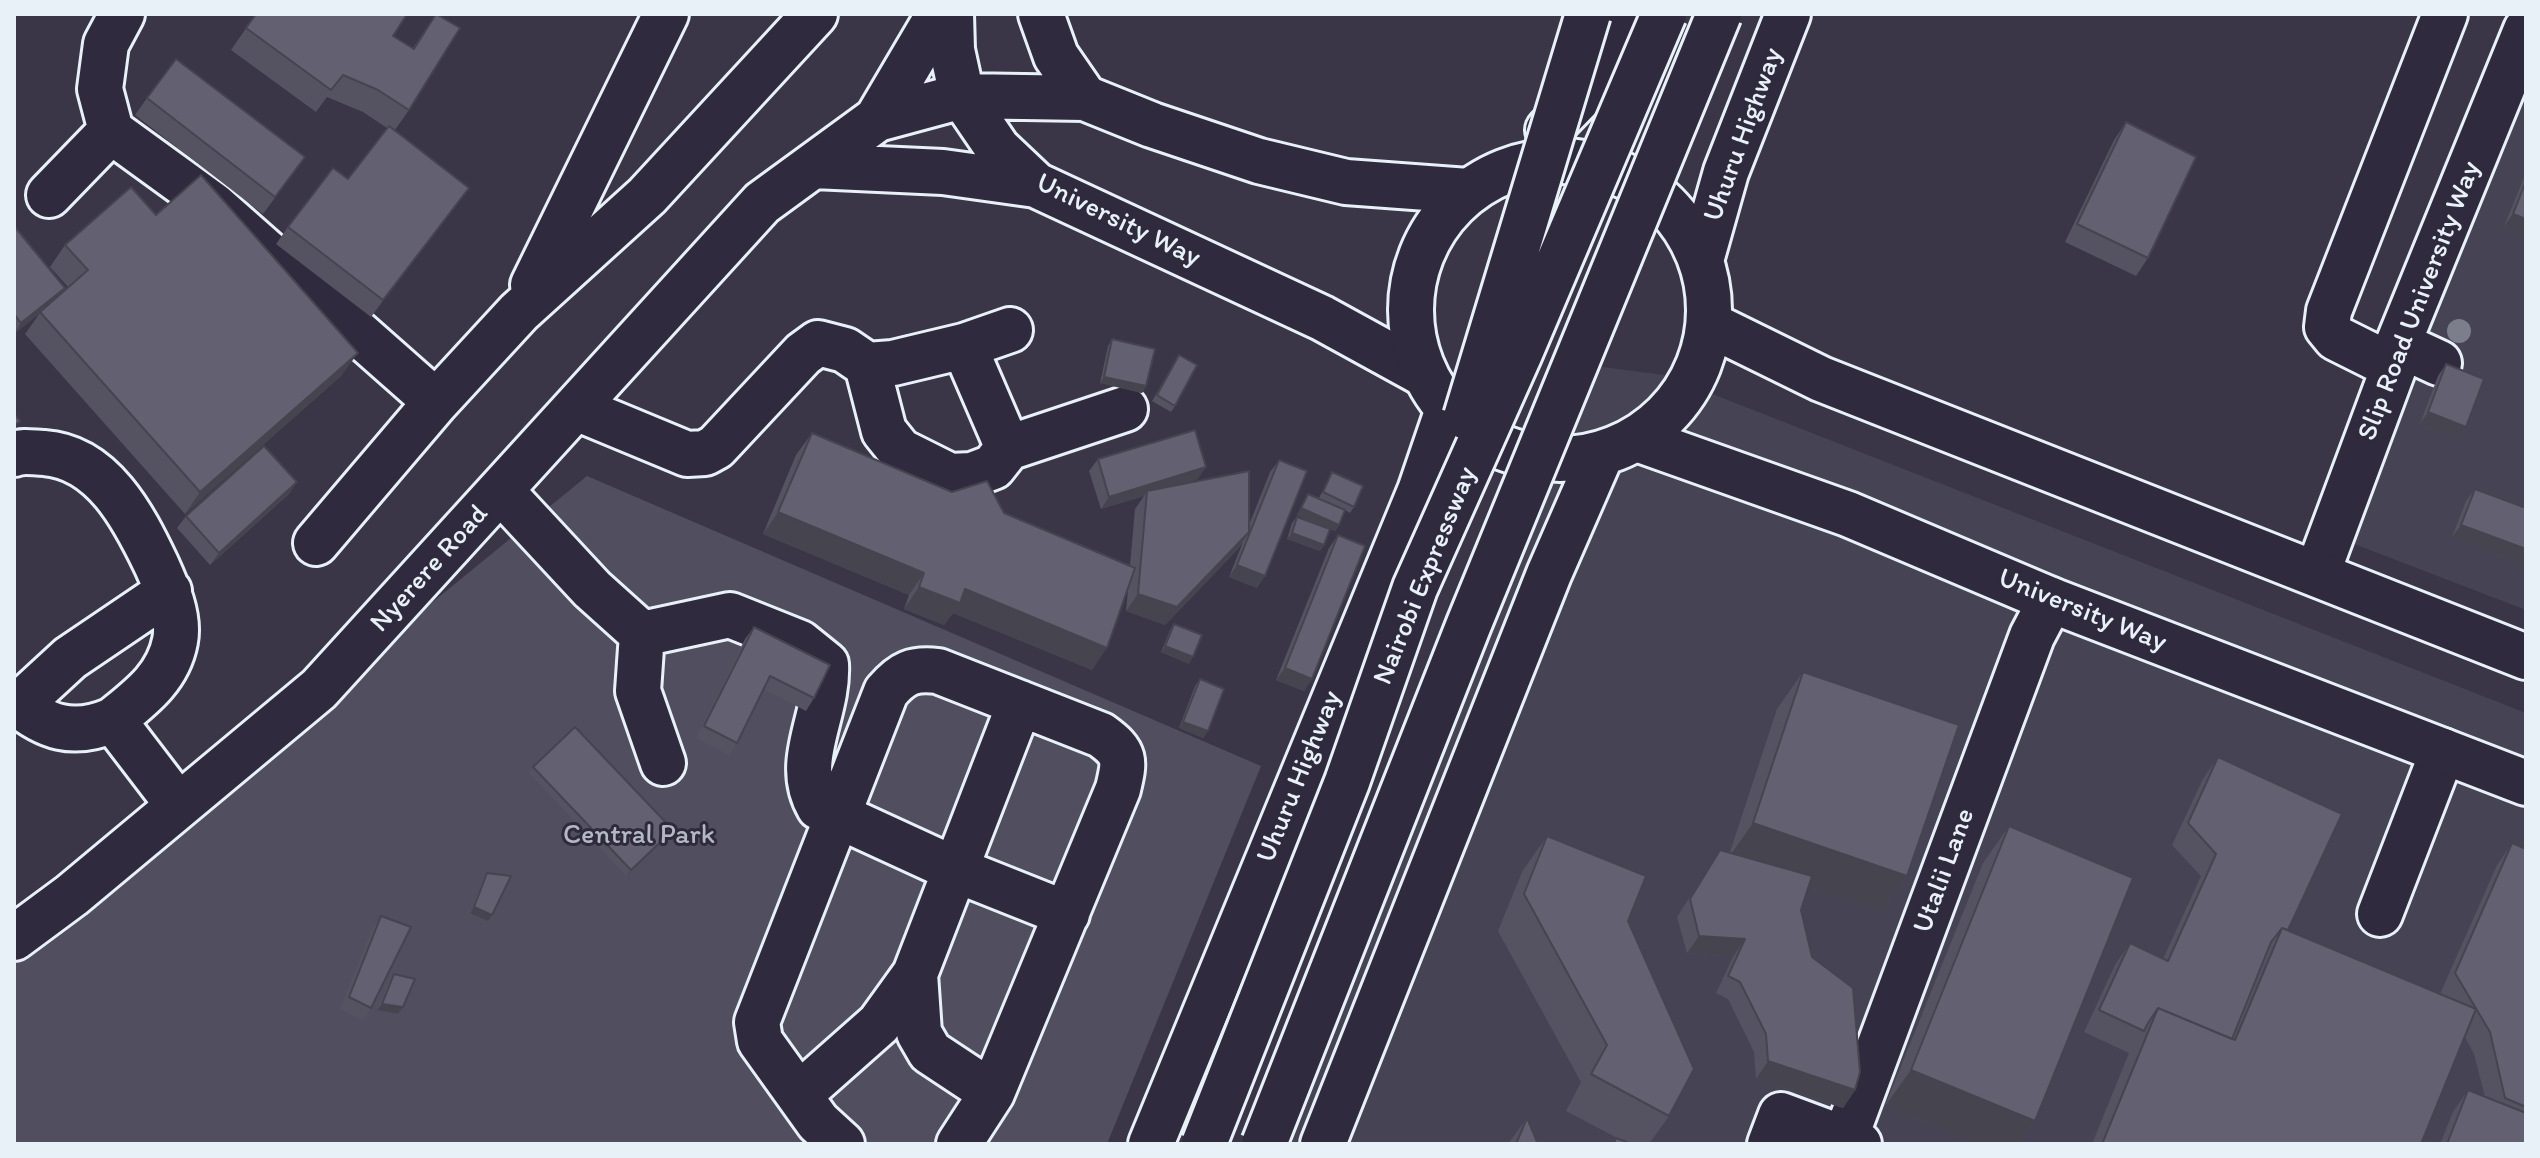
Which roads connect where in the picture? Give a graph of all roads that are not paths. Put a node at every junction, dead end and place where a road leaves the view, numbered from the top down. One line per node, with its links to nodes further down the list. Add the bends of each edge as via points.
1 (122, 14): 17 (main road, via 106,44 100,89)
2 (666, 14): 24 (main road)
3 (815, 14): 24 (main road, via 647,196)
4 (939, 14): 16 (main road)
5 (951, 14): 14 (main road)
6 (1041, 14): 15 (main road, via 1056,56)
7 (1588, 14): 42 (main road, bridge)
8 (1628, 14): 19 (main road, via 1588,89)
9 (1664, 14): 42 (main road, Nairobi Expressway, bridge)
10 (1719, 14): 67 (main road, Nairobi Expressway, bridge, via 1469,624)
11 (1788, 14): 23 (main road, Uhuru Highway, via 1726,172)
12 (2445, 14): 28 (main road, via 2329,311 2327,327 2336,338)
13 (2526, 30): 28 (main road, Slip Road University Way)
14 (962, 96): 15 (main road); 16 (main road, Nyerere Road); 20 (main road, University Way, via 998,149)
15 (1085, 98): 21 (main road, via 1259,161 1346,182)
16 (877, 119): 18 (main road, Nyerere Road)
17 (111, 131): 22 (main road); 32 (main road, via 213,205)
18 (814, 166): 20 (main road, via 943,172); 33 (main road, Nyerere Road, via 762,203)
19 (1510, 168): 21 (main road); 23 (main road, via 1559,160 1609,169 1653,193)
20 (1036, 185): 31 (main road, University Way, via 1322,318)
21 (1468, 191): 31 (main road, via 1439,220 1417,268 1411,294 1412,335)
22 (49, 195)
23 (1702, 257): 25 (main road)
24 (519, 312): 32 (main road)
25 (1709, 324): 36 (main road, via 1700,365 1675,408); 41 (main road, via 1835,384)
26 (1010, 330): 27 (main road)
27 (964, 346): 30 (main road); 37 (main road)
28 (2396, 355): 29 (main road); 41 (main road, Slip Road University Way)
29 (2439, 363)
30 (867, 365): 33 (main road, via 845,350 818,343 705,453 687,454); 37 (main road, via 884,431 900,451 950,476 993,467)
31 (1424, 374): 35 (main road, University Way)
32 (436, 402): 40 (main road)
33 (576, 408): 39 (main road, Nyerere Road)
34 (1125, 409): 37 (main road)
35 (1448, 409): 36 (main road, University Way, via 1480,437 1519,454); 65 (main road, Uhuru Highway, via 1420,491)
36 (1619, 447): 44 (main road, University Way, via 1848,514); 68 (main road, via 1532,618)
37 (1008, 448)
38 (14, 454): 43 (main road, via 54,454 98,478 133,518)
39 (501, 491): 45 (main road, via 592,589); 53 (main road, Nyerere Road, via 319,689)
40 (316, 543)
41 (2317, 574): 46 (main road)
42 (1415, 588): 66 (main road, Nairobi Expressway, bridge, via 1347,782)
43 (169, 591): 47 (main road, via 70,658); 49 (main road, via 176,638 167,665 146,693)
44 (2051, 600): 50 (main road, University Way); 62 (main road, Utalii Lane, via 2032,636)
45 (642, 634): 51 (main road, via 638,691); 54 (main road, via 730,615 800,643 826,664 824,699 806,767 813,798)
46 (2526, 657)
47 (16, 703): 49 (main road, via 59,730 87,729)
48 (1020, 703): 54 (main road, via 938,671 900,675 886,692); 55 (main road); 56 (main road, via 1101,735 1119,748 1124,766)
49 (113, 720): 53 (main road)
50 (2443, 751): 52 (main road, University Way); 57 (main road)
51 (663, 763)
52 (2526, 783)
53 (178, 805): 58 (main road, Nyerere Road)
54 (835, 815): 55 (main road); 61 (main road, via 757,1022 760,1041)
55 (954, 869): 56 (main road); 59 (main road)
56 (1067, 914): 60 (main road)
57 (2380, 914)
58 (14, 938)
59 (915, 974): 60 (main road, via 919,1033 930,1052); 61 (main road, via 879,1024)
60 (992, 1093): 64 (main road)
61 (800, 1094): 63 (main road, via 818,1122)
62 (1849, 1142): 69 (main road, via 1781,1115)
63 (842, 1144)
64 (959, 1144)
65 (1151, 1144)
66 (1204, 1144)
67 (1264, 1144)
68 (1323, 1144)
69 (1770, 1144)

